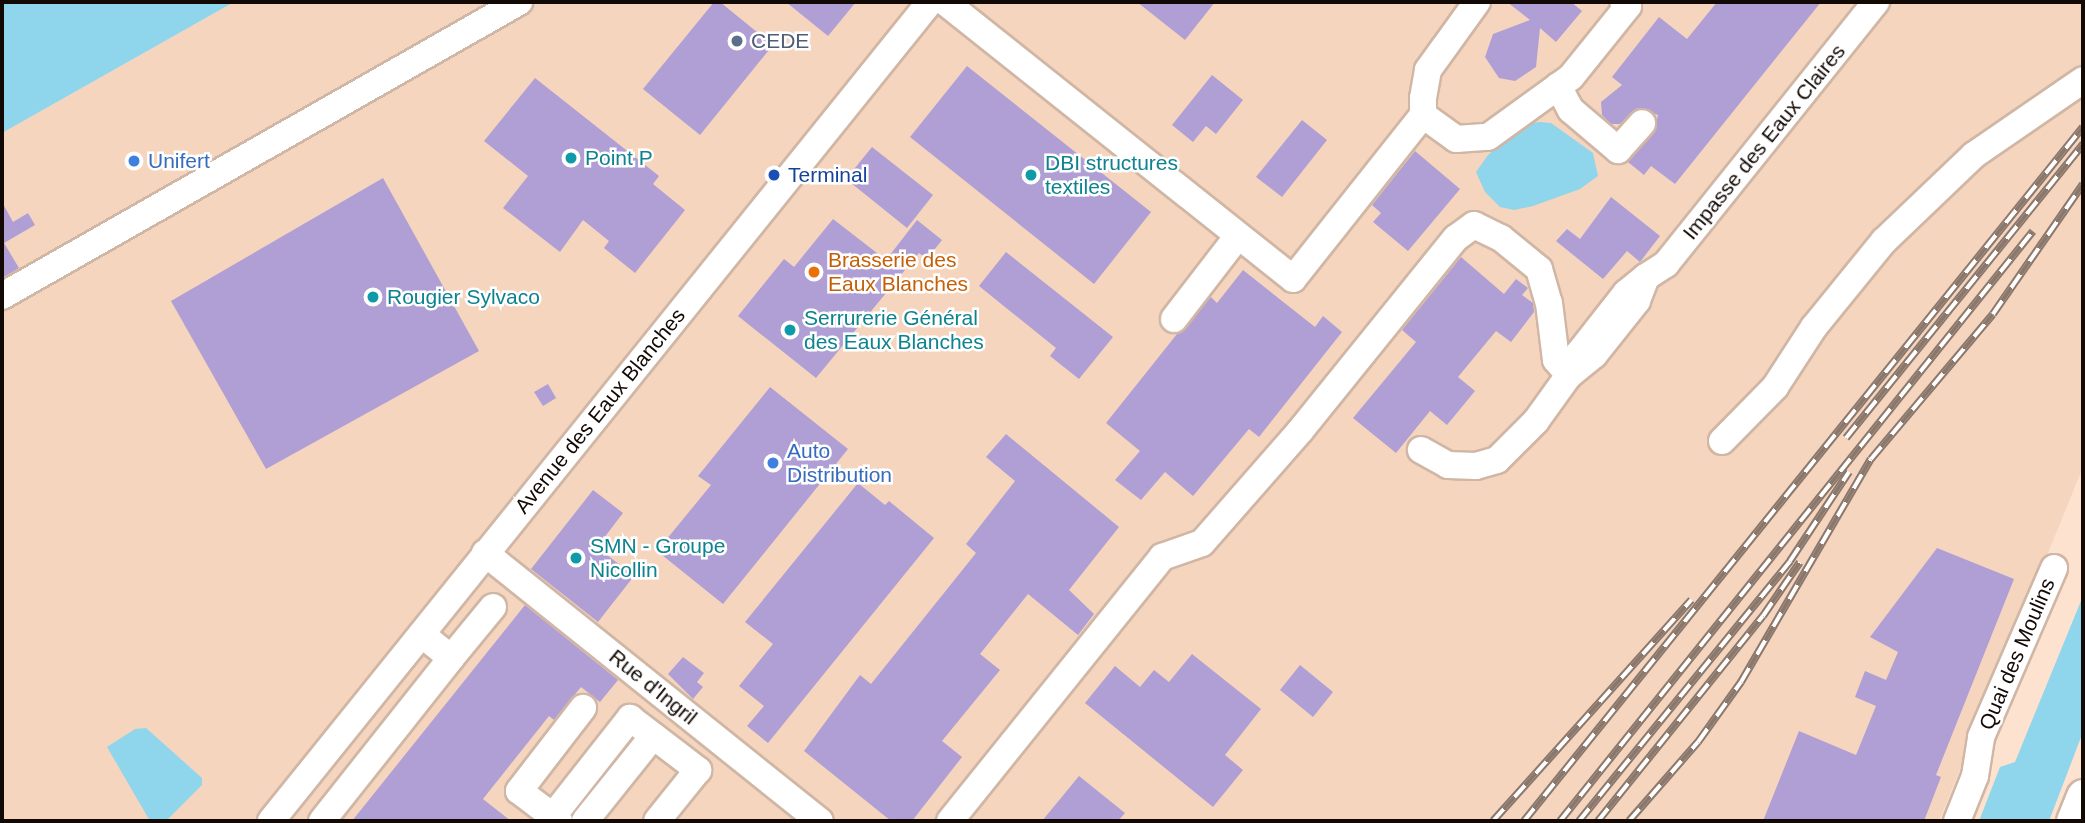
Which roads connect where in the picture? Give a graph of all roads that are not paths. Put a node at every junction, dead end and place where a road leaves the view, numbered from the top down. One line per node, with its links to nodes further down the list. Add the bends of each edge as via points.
1 (930, 2): 17 (street, Avenue des Eaux Blanches)
2 (945, 2): 11 (street)
3 (1477, 2): 9 (street, via 1428,70)
4 (1623, 2): 8 (street, via 1628,6)
5 (1876, 2): 14 (street, Impasse des Eaux Claires, via 1666,264 1626,293 1580,353)
6 (512, 6): 12 (street)
7 (2083, 80): 15 (street, via 1973,155 1884,241 1814,327 1775,387)
8 (1559, 86): 9 (street, via 1488,137 1456,139); 10 (street, via 1571,110 1618,150)
9 (1423, 115): 11 (street, via 1293,279)
10 (1642, 123)
11 (1238, 236): 13 (street)
12 (2, 296)
13 (1174, 319)
14 (1569, 375): 16 (street, Impasse des Eaux Claires, via 1536,421 1497,460 1476,466 1448,465); 31 (street, via 1556,360 1549,303 1539,269 1501,238 1474,225 1456,238 1202,543 1162,557)
15 (1722, 442)
16 (1421, 450)
17 (485, 553): 20 (street, Avenue des Eaux Blanches); 30 (street, Rue d'Ingril)
18 (2054, 568): 32 (street, Quai des Moulins, via 1985,727 1975,776)
19 (493, 607): 21 (street)
20 (421, 634): 21 (street); 25 (street, Avenue des Eaux Blanches)
21 (451, 658): 27 (street)
22 (583, 708): 26 (street, via 519,791)
23 (653, 736): 26 (street, via 630,719); 28 (street); 29 (street, via 698,770)
24 (2083, 796): 33 (main road)
25 (281, 818)
26 (556, 819)
27 (323, 821)
28 (585, 821)
29 (657, 821)
30 (820, 821)
31 (950, 821)
32 (1957, 821)
33 (2073, 821)

